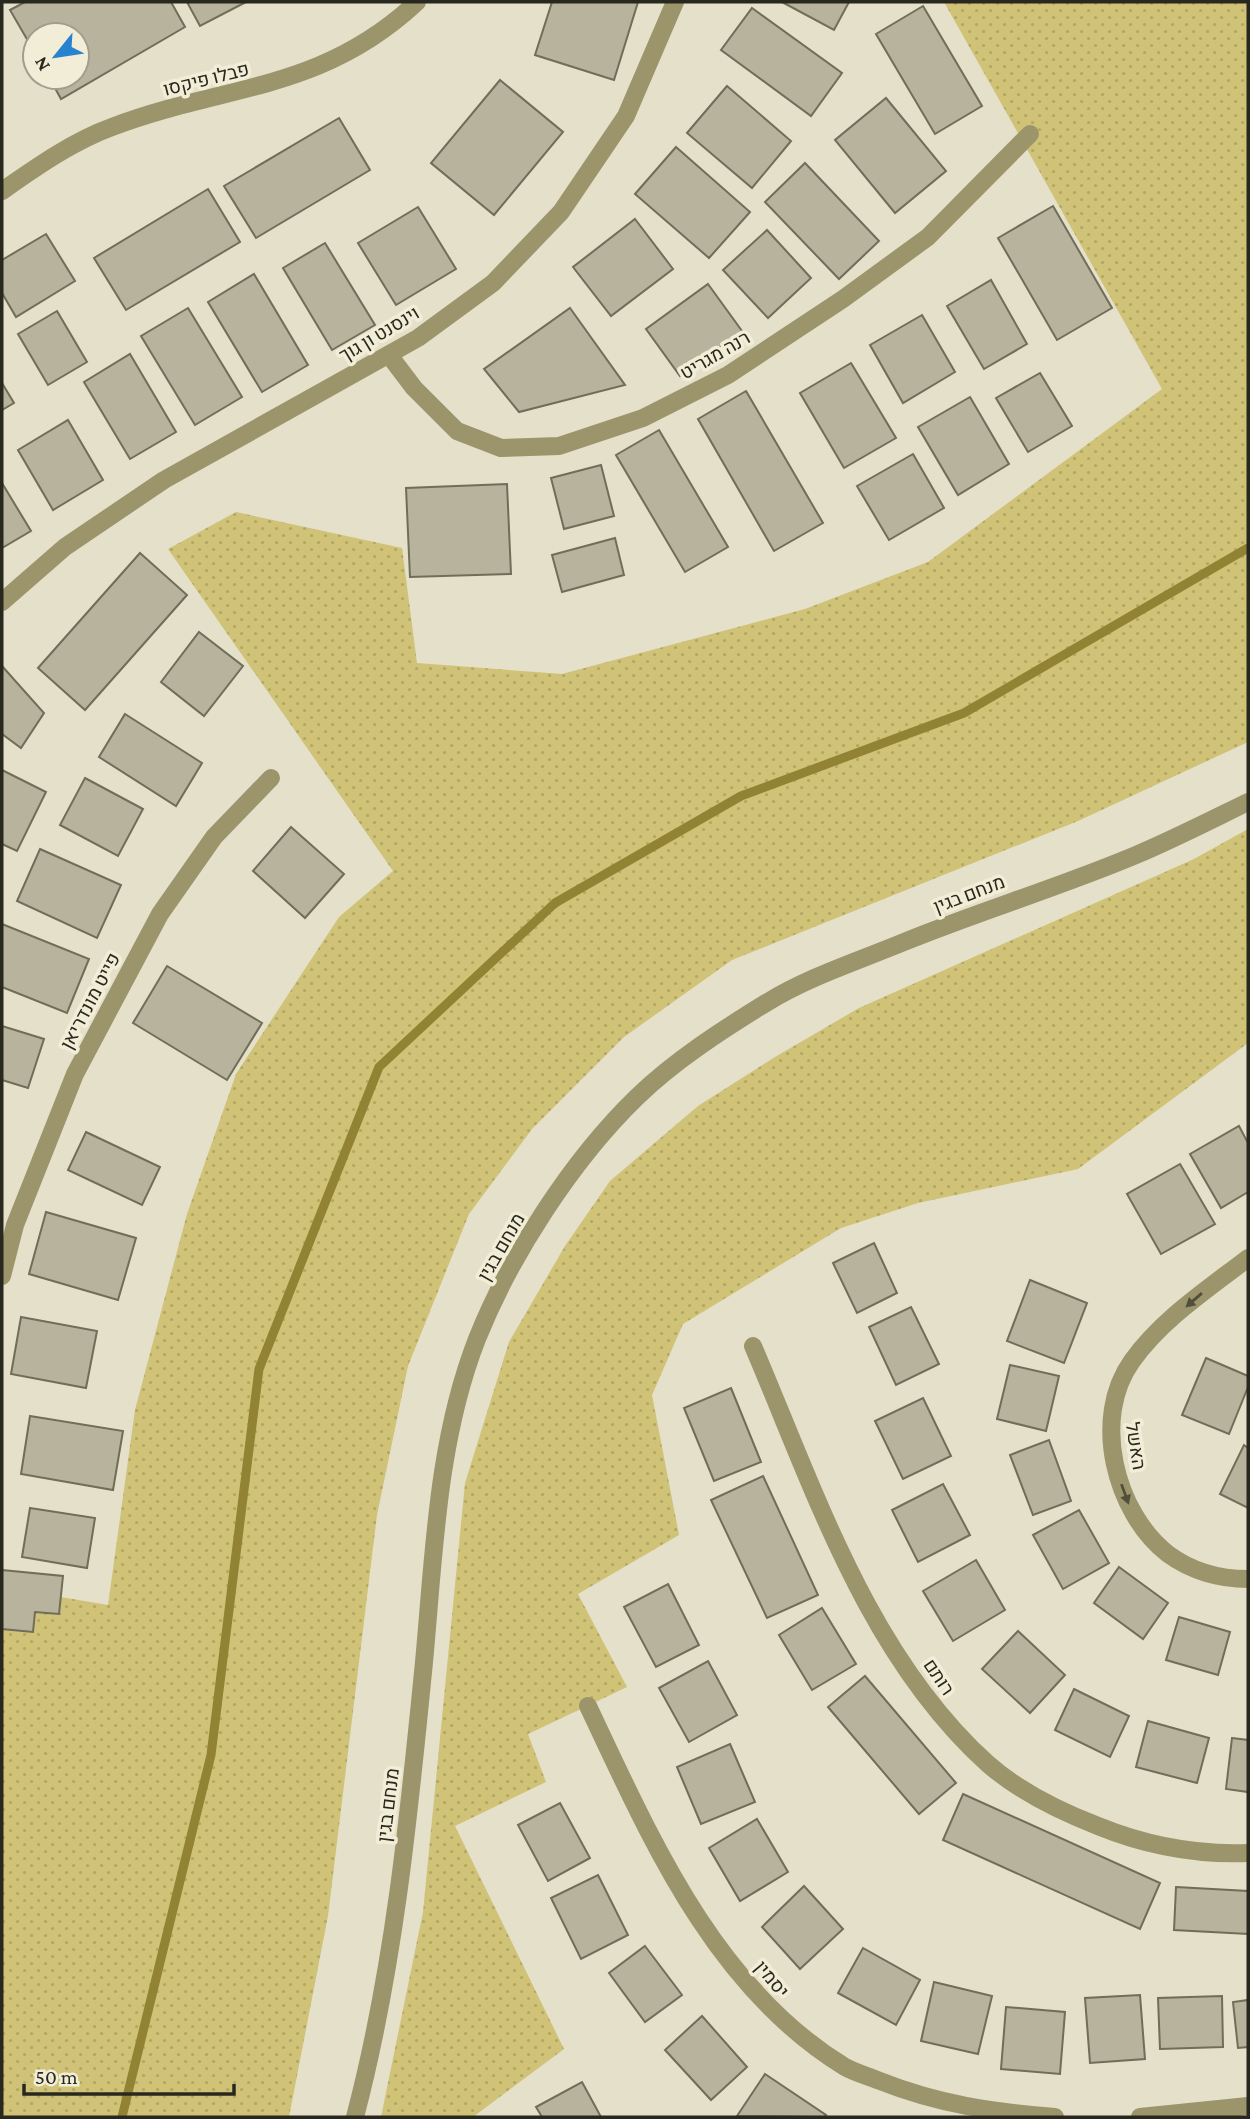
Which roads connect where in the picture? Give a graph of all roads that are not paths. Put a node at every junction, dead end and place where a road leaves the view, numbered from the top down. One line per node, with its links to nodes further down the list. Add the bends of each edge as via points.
1 (417, 2): 4 (street, פבלו פיקסו, via 374,37 298,76 109,128)
2 (675, 2): 5 (street, וינסנט ון גוך, via 626,116 561,212 493,283)
3 (1030, 134): 5 (street, רנה מגריט, via 928,237 886,268 727,375 643,418 559,446 500,448 457,431)
4 (2, 191)
5 (389, 355): 6 (street, וינסנט ון גוך, via 164,480 65,547)
6 (2, 602)
7 (271, 778): 10 (street, פייט מונדריאן, via 214,837 153,927 75,1074 15,1225)
8 (1248, 802): 16 (street, מנחם בגין, via 1135,855 963,918 769,1001 692,1052 638,1096 589,1151 519,1250 476,1340 451,1423 407,1827 388,1955)
9 (1248, 1258): 12 (street, האשל, one-way to 12, via 1171,1320 1130,1363 1110,1415 1114,1465 1132,1515 1168,1554 1219,1578)
10 (2, 1276)
11 (753, 1346): 14 (street, רותם, via 843,1555 888,1639 934,1709 990,1765 1055,1809 1137,1842 1210,1854)
12 (1248, 1579)
13 (588, 1706): 17 (street, יסמין, via 648,1833 713,1942 777,2017 847,2068 925,2099)
14 (1248, 1853)
15 (1248, 2106): 18 (street)
16 (355, 2117)
17 (1055, 2117)
18 (1140, 2117)

